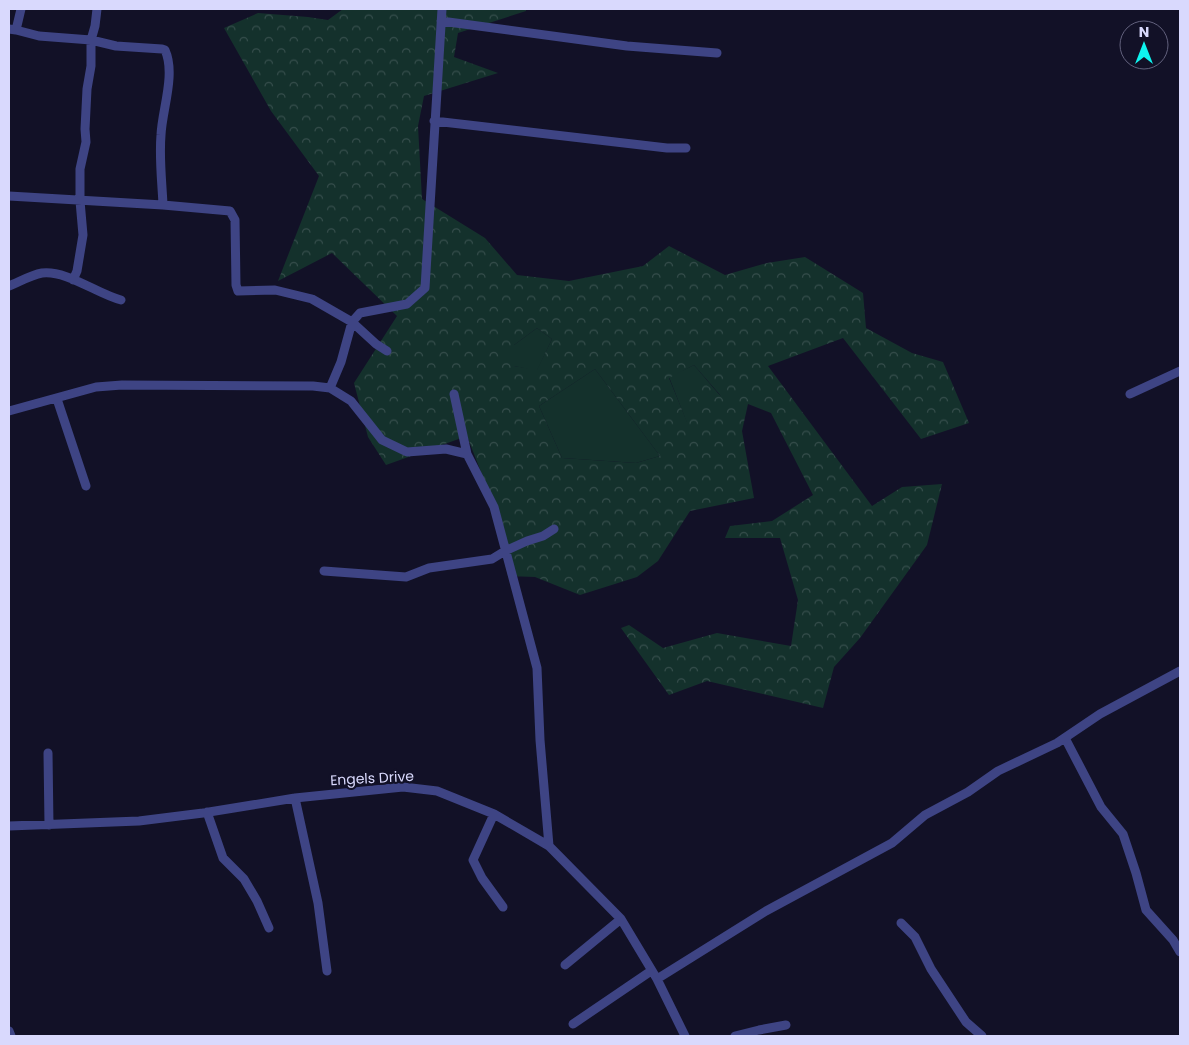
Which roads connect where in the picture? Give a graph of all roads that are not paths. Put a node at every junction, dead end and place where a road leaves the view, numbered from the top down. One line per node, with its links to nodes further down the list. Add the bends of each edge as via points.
1 (21, 9): 5 (street)
2 (97, 9): 6 (street)
3 (442, 9): 4 (street)
4 (441, 21): 7 (street, via 626,46); 8 (street)
5 (12, 29): 6 (street, via 39,36)
6 (91, 40): 11 (street); 12 (street, via 166,52 168,86 161,135)
7 (717, 53)
8 (434, 121): 9 (street); 16 (street, via 424,288 407,304 360,312)
9 (686, 148)
10 (9, 196): 11 (street)
11 (80, 201): 12 (street); 13 (street, via 83,235)
12 (163, 205): 16 (street, via 230,211 235,220 238,291 275,290 312,299)
13 (73, 280): 14 (street, via 42,273); 15 (street)
14 (9, 286)
15 (121, 300)
16 (352, 322): 17 (street); 19 (street)
17 (386, 351)
18 (1180, 371): 21 (street)
19 (330, 388): 22 (street, via 122,385 96,387); 24 (street, via 351,401 382,440 407,452 446,450)
20 (454, 394): 24 (street)
21 (1130, 394)
22 (57, 399): 23 (street); 25 (street)
23 (9, 411)
24 (467, 454): 27 (street, via 494,506)
25 (86, 486)
26 (554, 530): 27 (street)
27 (505, 550): 28 (street, via 492,559 429,568 406,577); 37 (street, via 536,668)
28 (324, 571)
29 (1180, 671): 30 (street, via 1100,714)
30 (1065, 738): 42 (street, via 1101,807 1123,834 1146,910); 46 (street, via 998,771 925,815 892,843 766,911)
31 (48, 753): 35 (street)
32 (295, 798): 33 (street, Engels Drive); 34 (street, Engels Drive, via 403,787 437,790); 44 (street, via 318,903)
33 (207, 812): 35 (street, Engels Drive, via 139,821); 41 (street, via 223,858 244,879)
34 (494, 814): 37 (street, Engels Drive); 38 (street, via 473,860)
35 (49, 825): 36 (street, Engels Drive)
36 (9, 826)
37 (550, 846): 39 (street, Engels Drive)
38 (503, 906)
39 (621, 919): 43 (street); 45 (street, Engels Drive)
40 (901, 922): 53 (street, via 915,937 931,969 966,1022)
41 (269, 928)
42 (1180, 952)
43 (565, 965)
44 (327, 971)
45 (651, 971): 46 (street, Engels Drive); 47 (street)
46 (657, 979): 51 (street, Engels Drive)
47 (573, 1024)
48 (786, 1025): 52 (street)
49 (9, 1031): 50 (street)
50 (11, 1036)
51 (685, 1036)
52 (735, 1036)
53 (982, 1036)

